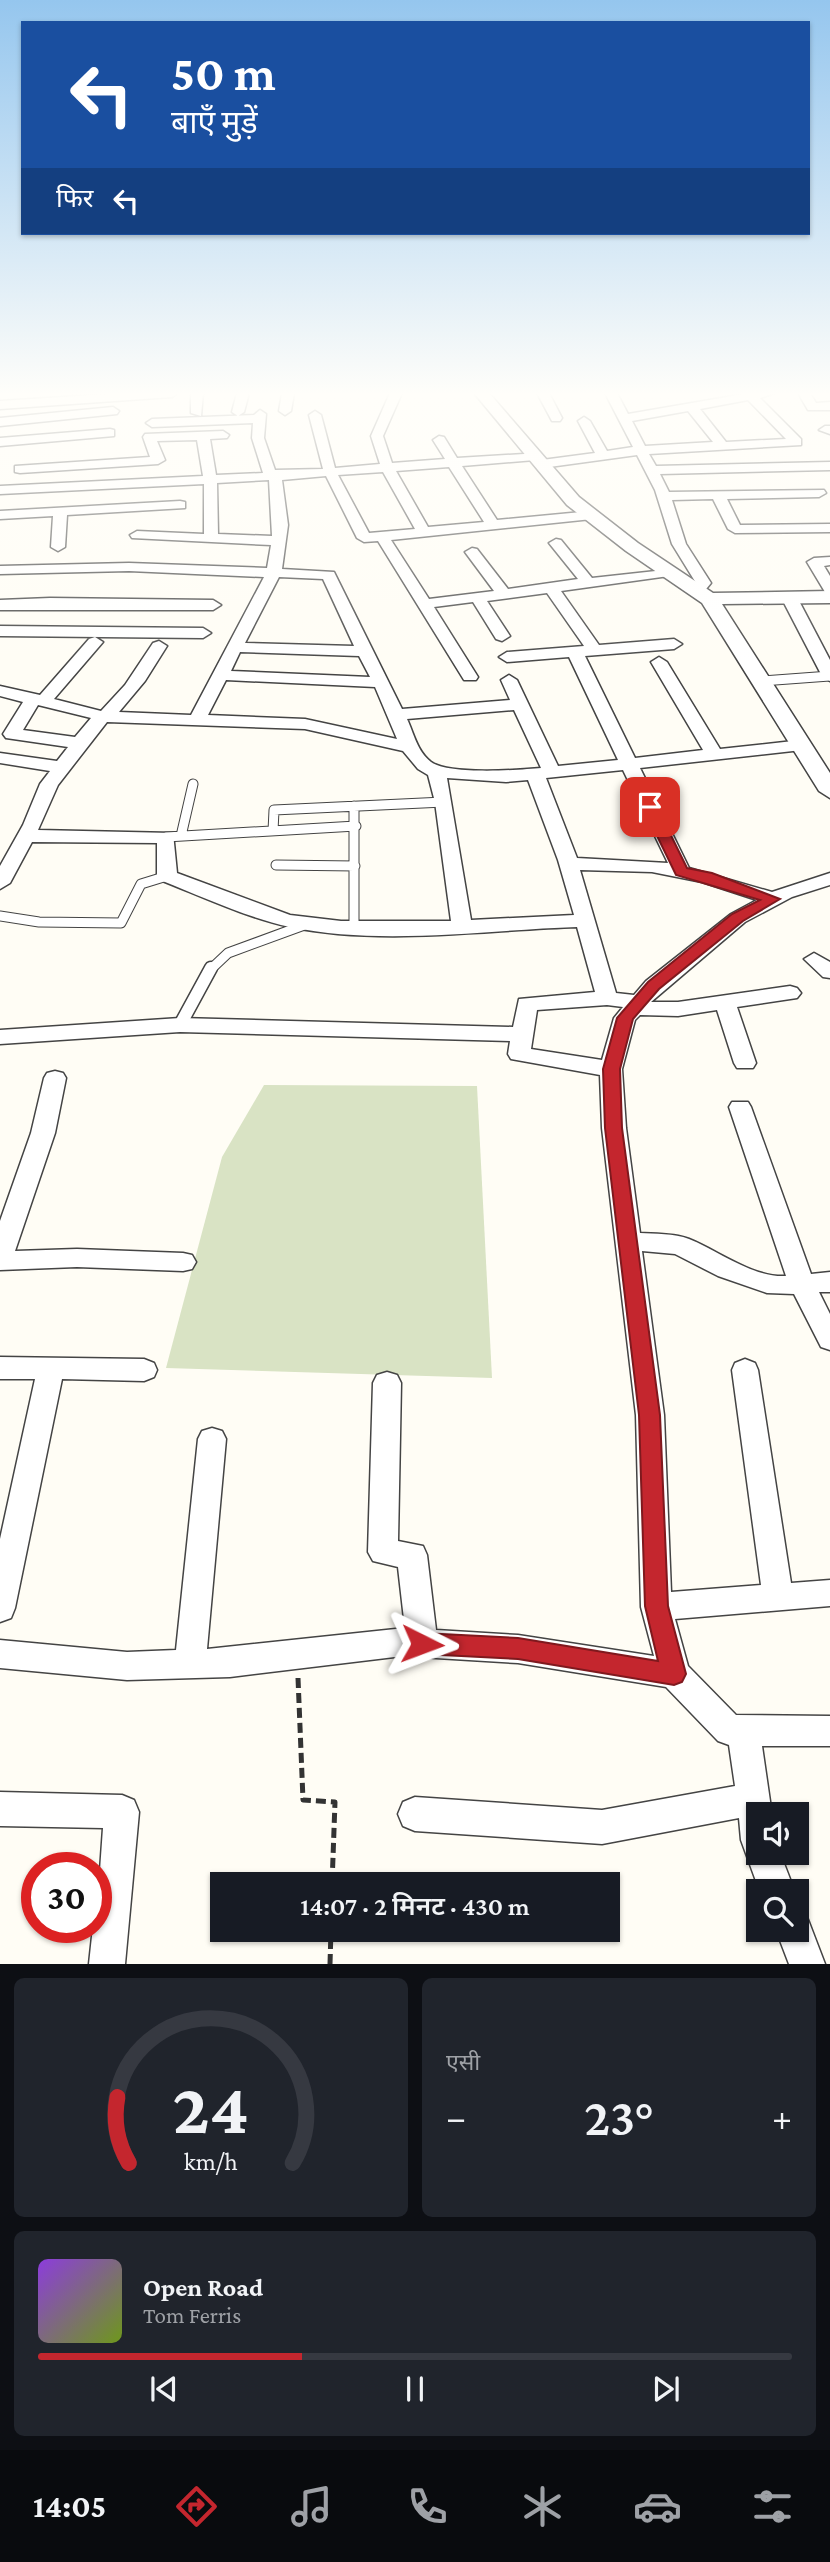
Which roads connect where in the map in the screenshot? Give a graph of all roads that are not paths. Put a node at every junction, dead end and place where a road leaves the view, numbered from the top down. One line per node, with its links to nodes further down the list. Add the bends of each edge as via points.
1 (21, 485): 10 (street)
2 (89, 485): 10 (street)
3 (209, 485): 24 (street, via 214,508)
4 (274, 485): 25 (street, via 281,525)
5 (337, 485): 23 (street, via 364,538)
6 (397, 485): 22 (street)
7 (465, 485): 20 (street)
8 (559, 485): 19 (street)
9 (659, 485): 13 (street)
10 (21, 489): 11 (street)
11 (0, 490)
12 (819, 493): 14 (street)
13 (664, 495): 14 (street); 38 (street, via 678,544 704,583)
14 (718, 495): 21 (street, via 735,529)
15 (180, 505): 16 (street)
16 (143, 507): 17 (street); 30 (street)
17 (60, 512): 18 (street); 27 (street)
18 (0, 515)
19 (592, 515): 20 (street); 33 (street)
20 (493, 525): 22 (street)
21 (830, 527)
22 (424, 532): 23 (street)
23 (382, 536): 42 (street)
24 (211, 538): 25 (street); 30 (street)
25 (278, 541): 32 (street)
26 (556, 543): 34 (street)
27 (58, 547)
28 (472, 552): 37 (street)
29 (830, 561): 36 (street, via 814,562)
30 (126, 563): 31 (street); 32 (street); 43 (street, via 219,600)
31 (0, 570)
32 (274, 572): 50 (street); 52 (street, via 329,575)
33 (669, 572): 34 (street); 38 (street)
34 (589, 583): 35 (street)
35 (551, 588): 37 (street); 51 (street)
36 (830, 589)
37 (504, 594): 39 (street)
38 (703, 595): 41 (street); 60 (street)
39 (477, 597): 42 (street); 46 (street)
40 (830, 597): 41 (street)
41 (790, 599): 57 (street)
42 (426, 604): 58 (street)
43 (0, 605)
44 (0, 631): 45 (street)
45 (203, 633)
46 (502, 636)
47 (95, 642): 63 (street)
48 (674, 644): 51 (street)
49 (159, 646): 66 (street)
50 (234, 647): 52 (street); 56 (street)
51 (595, 650): 53 (street)
52 (364, 651): 61 (street)
53 (575, 652): 54 (street); 73 (street)
54 (507, 657)
55 (659, 662): 71 (street)
56 (220, 675): 61 (street); 67 (street)
57 (830, 676): 60 (lane)
58 (470, 677)
59 (509, 680): 64 (street)
60 (761, 681): 69 (street)
61 (380, 682): 65 (street)
62 (0, 691): 63 (street)
63 (39, 699): 66 (street); 68 (street, via 12,734)
64 (521, 704): 65 (street); 76 (street)
65 (397, 715): 70 (street)
66 (106, 716): 67 (street); 68 (street)
67 (197, 720): 70 (street, via 306,724)
68 (80, 743): 74 (street)
69 (802, 745): 71 (street); 78 (street)
70 (409, 747): 75 (street)
71 (715, 755): 73 (street)
72 (0, 758): 74 (street)
73 (630, 764): 76 (street); 88 (street)
74 (62, 766): 83 (street)
75 (436, 772): 76 (street, via 506,777); 79 (street)
76 (543, 773): 85 (street)
77 (193, 784): 84 (lane)
78 (830, 791)
79 (444, 802): 80 (lane); 97 (street)
80 (354, 806): 81 (lane); 82 (lane, via 274,810)
81 (356, 826): 82 (lane); 87 (lane)
82 (273, 831): 84 (lane)
83 (26, 836): 84 (street); 91 (street)
84 (174, 836): 89 (street)
85 (569, 864): 88 (street, via 652,866); 94 (street)
86 (276, 865): 87 (lane)
87 (355, 866): 96 (lane)
88 (681, 872): 92 (street)
89 (167, 876): 93 (lane, via 141,884 121,923 39,922); 95 (street)
90 (830, 879): 92 (street)
91 (0, 883)
92 (773, 899): 101 (street, via 737,918 653,986)
93 (0, 916)
94 (585, 921): 97 (street); 99 (street)
95 (307, 924): 96 (street); 102 (lane, via 228,953 213,965)
96 (354, 925): 97 (street)
97 (461, 925)
98 (790, 993): 100 (street)
99 (607, 998): 101 (street); 103 (street, via 527,1004)
100 (725, 1003): 101 (street, via 678,1009); 105 (street)
101 (637, 1005): 106 (street, via 625,1018)
102 (180, 1025): 103 (street); 104 (street)
103 (523, 1034): 106 (street, via 519,1054)
104 (0, 1037)
105 (746, 1063)
106 (611, 1069): 109 (street)
107 (55, 1079): 110 (street, via 43,1133)
108 (740, 1107): 113 (street)
109 (628, 1241): 113 (street, via 679,1245 776,1286); 123 (street, via 650,1415)
110 (0, 1259): 111 (street)
111 (183, 1262)
112 (830, 1282): 113 (street)
113 (802, 1284): 114 (street)
114 (830, 1340)
115 (0, 1368): 116 (street)
116 (51, 1369): 117 (street); 124 (street)
117 (144, 1370)
118 (745, 1370): 122 (street)
119 (387, 1383): 125 (street, via 383,1552 412,1555)
120 (212, 1439): 127 (street)
121 (830, 1593): 122 (street)
122 (778, 1597): 123 (street)
123 (656, 1606): 128 (street)
124 (0, 1608)
125 (422, 1644): 127 (street, via 403,1642); 128 (street, via 518,1648)
126 (0, 1654): 127 (street, via 128,1666)
127 (190, 1664)
128 (674, 1674): 129 (street, via 729,1730)
129 (742, 1730): 130 (street); 131 (street)
130 (830, 1731)
131 (753, 1799): 132 (street); 134 (street, via 602,1827)
132 (753, 1802)
133 (0, 1809): 136 (street, via 122,1812)
134 (415, 1814)
135 (799, 1942): 137 (street)
136 (107, 1964)
137 (807, 1964)

